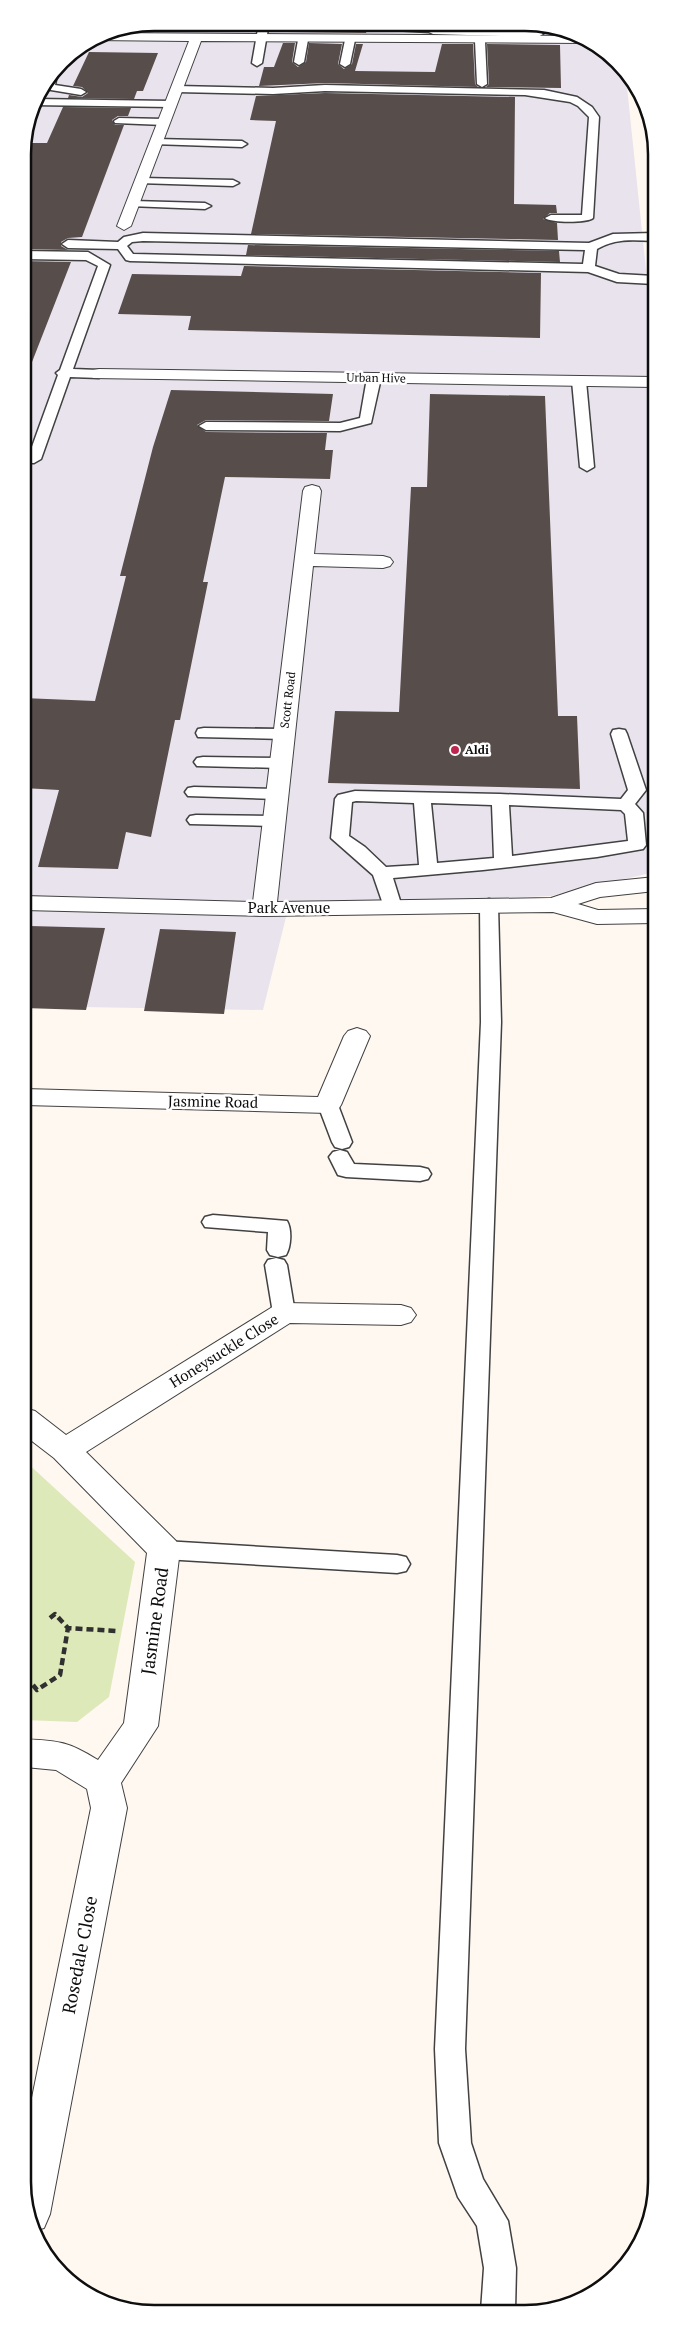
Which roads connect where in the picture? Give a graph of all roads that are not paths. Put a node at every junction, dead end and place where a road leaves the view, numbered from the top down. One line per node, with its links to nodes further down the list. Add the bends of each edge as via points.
1 (431, 31): 10 (street)
2 (434, 31): 12 (street)
3 (441, 31): 5 (lane)
4 (263, 32): 8 (lane)
5 (538, 34)
6 (117, 37): 7 (street)
7 (196, 39): 8 (street); 18 (street)
8 (262, 39): 9 (street); 14 (lane)
9 (304, 40): 10 (street); 13 (lane)
10 (350, 40): 15 (lane)
11 (570, 40): 12 (street)
12 (480, 41): 16 (lane)
13 (299, 62)
14 (257, 63)
15 (345, 64)
16 (482, 84)
17 (51, 87): 19 (lane)
18 (177, 89): 21 (street); 30 (lane, via 525,92 575,100 586,105 594,117 587,218)
19 (109, 92)
20 (43, 102): 21 (lane)
21 (171, 104): 23 (street)
22 (119, 119): 23 (lane)
23 (165, 120): 24 (street)
24 (156, 142): 25 (lane); 26 (street)
25 (242, 144)
26 (142, 181): 27 (lane); 28 (street)
27 (234, 183)
28 (133, 204): 29 (lane); 31 (street)
29 (205, 206)
30 (551, 218)
31 (124, 226)
32 (648, 237): 35 (lane, via 616,237)
33 (32, 243): 34 (lane)
34 (121, 246): 35 (lane, via 128,239 143,237); 37 (lane, via 130,257)
35 (591, 247): 38 (lane)
36 (32, 255): 41 (lane, via 88,256 104,265)
37 (175, 258): 38 (lane); 39 (lane)
38 (589, 268): 40 (lane, via 617,278)
39 (169, 273)
40 (648, 280)
41 (63, 373): 42 (lane); 47 (lane)
42 (99, 374): 43 (street, Urban Hive)
43 (374, 378): 44 (street, Urban Hive); 46 (lane, via 366,420 354,424 340,427)
44 (579, 381): 45 (street, Urban Hive); 48 (lane)
45 (648, 382)
46 (206, 426)
47 (32, 459)
48 (587, 467)
49 (312, 491): 50 (street, Scott Road)
50 (304, 560): 51 (street); 53 (street, Scott Road)
51 (383, 562)
52 (204, 733): 53 (lane)
53 (284, 734): 56 (street, Scott Road)
54 (619, 734): 61 (lane, via 636,790)
55 (203, 762): 56 (lane)
56 (280, 763): 58 (street, Scott Road)
57 (194, 792): 58 (lane)
58 (276, 794): 63 (street, Scott Road)
59 (422, 797): 60 (lane); 65 (lane); 66 (lane, via 355,796 344,799 340,838)
60 (500, 800): 61 (lane); 64 (lane)
61 (626, 805): 64 (lane, via 634,813 637,845)
62 (196, 820): 63 (lane)
63 (273, 822): 72 (street, Scott Road)
64 (503, 862): 65 (lane)
65 (428, 869): 66 (lane)
66 (382, 873): 71 (lane)
67 (648, 885): 70 (street, Park Avenue, via 596,890)
68 (32, 903): 72 (street, Park Avenue)
69 (489, 905): 70 (street, Park Avenue); 71 (street, Park Avenue); 88 (lane, via 490,1041 450,2049 455,2143 468,2186 492,2222 500,2268)
70 (554, 905): 73 (street, Park Avenue, via 597,917)
71 (393, 907): 72 (street, Park Avenue)
72 (264, 909)
73 (648, 916)
74 (356, 1036): 76 (street)
75 (32, 1097): 76 (street, Jasmine Road)
76 (328, 1105): 77 (lane, via 346,1170)
77 (420, 1174)
78 (213, 1222): 79 (lane, via 279,1226 277,1257)
79 (284, 1313): 80 (street, Honeysuckle Close); 82 (street, Honeysuckle Close)
80 (401, 1315)
81 (31, 1425): 82 (street, Jasmine Road)
82 (64, 1450): 83 (street, Jasmine Road)
83 (164, 1550): 84 (lane); 86 (street, Jasmine Road, via 141,1726)
84 (396, 1564)
85 (31, 1754): 86 (street, via 63,1756)
86 (103, 1781): 87 (street, Rosedale Close, via 110,1808)
87 (32, 2198)
88 (498, 2305)

